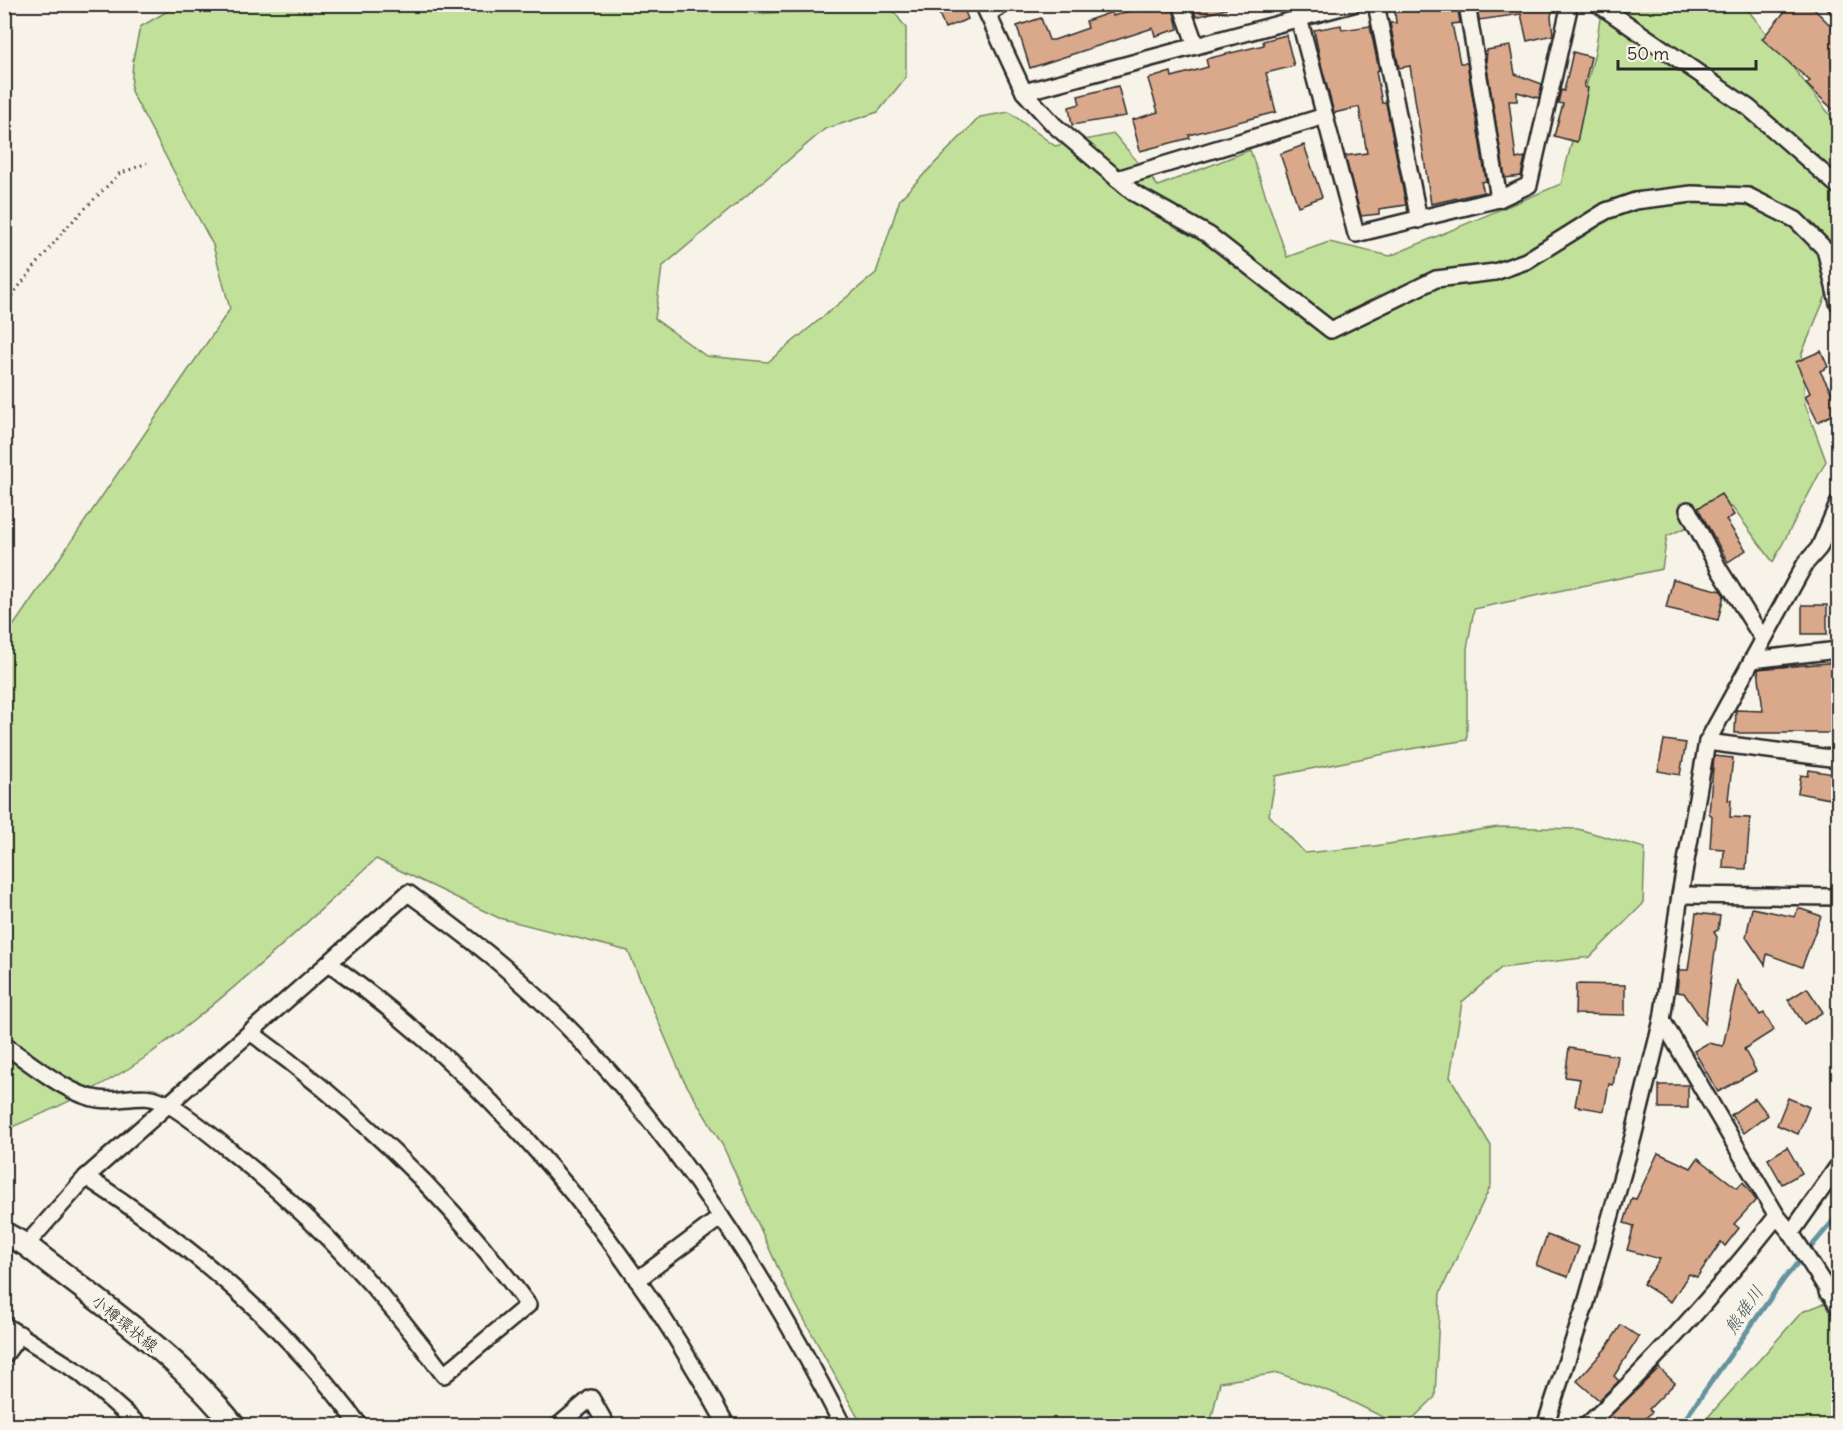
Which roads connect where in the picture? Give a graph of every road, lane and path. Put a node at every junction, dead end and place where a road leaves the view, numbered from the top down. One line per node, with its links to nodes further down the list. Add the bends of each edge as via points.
1 (1004, 4): 11 (street)
2 (1181, 4): 13 (street)
3 (1353, 4): 9 (street)
4 (1376, 4): 22 (street)
5 (1467, 4): 21 (street)
6 (1570, 4): 21 (street, via 1529,185)
7 (1598, 4): 20 (street, via 1749,108)
8 (1835, 4): 10 (street)
9 (1336, 6): 12 (street)
10 (1839, 8)
11 (986, 9): 14 (street)
12 (1299, 18): 13 (street); 16 (street)
13 (1196, 46): 14 (street)
14 (1024, 92): 19 (street, via 1054,125)
15 (4, 116): 17 (path)
16 (1324, 116): 19 (street); 22 (street, via 1356,234)
17 (13, 123)
18 (147, 163): 25 (path, via 119,174 66,228)
19 (1117, 179): 23 (street, via 1134,193 1209,235 1331,330 1436,279 1495,272 1526,261 1606,212 1635,201 1692,194 1748,196 1796,220 1825,249)
20 (1839, 186)
21 (1499, 199): 22 (street)
22 (1419, 220)
23 (1835, 277): 24 (street)
24 (1839, 303)
25 (4, 305)
26 (1839, 504): 28 (street, via 1819,548 1805,564)
27 (1688, 510): 28 (street)
28 (1763, 639): 30 (street)
29 (1839, 650): 30 (street)
30 (1752, 660): 31 (street)
31 (1707, 742): 32 (street); 33 (street)
32 (1839, 759)
33 (1680, 895): 34 (street); 36 (street)
34 (1839, 897)
35 (329, 963): 37 (street); 43 (street, via 408,894 481,949 550,1011 634,1102); 47 (street, via 378,998 471,1079 554,1171)
36 (1662, 1020): 42 (street); 60 (street, via 1634,1137 1586,1303)
37 (250, 1032): 39 (street); 39 (street, via 345,1105 390,1146 471,1233 528,1305 444,1375 391,1308 308,1218 231,1151)
38 (4, 1045): 39 (street, via 74,1091 99,1100 147,1096)
39 (168, 1104): 41 (street)
40 (1839, 1166): 45 (street)
41 (86, 1177): 46 (street); 55 (street, via 163,1229 233,1286 315,1369)
42 (1777, 1216): 45 (street); 61 (street, via 1688,1320)
43 (721, 1217): 47 (street); 59 (street, via 773,1297)
44 (4, 1233): 46 (main road, 小樽環状線)
45 (1795, 1239): 48 (street, via 1812,1266)
46 (26, 1245): 54 (main road, 小樽環状線, via 165,1355)
47 (637, 1280): 58 (street)
48 (1833, 1287): 49 (street)
49 (1839, 1306)
50 (4, 1325): 51 (street)
51 (20, 1334): 52 (street); 53 (street, via 80,1373)
52 (4, 1356)
53 (140, 1425)
54 (234, 1425)
55 (360, 1425)
56 (558, 1425): 57 (street, via 591,1398)
57 (607, 1425)
58 (728, 1425)
59 (843, 1425)
60 (1545, 1425)
61 (1586, 1425)

